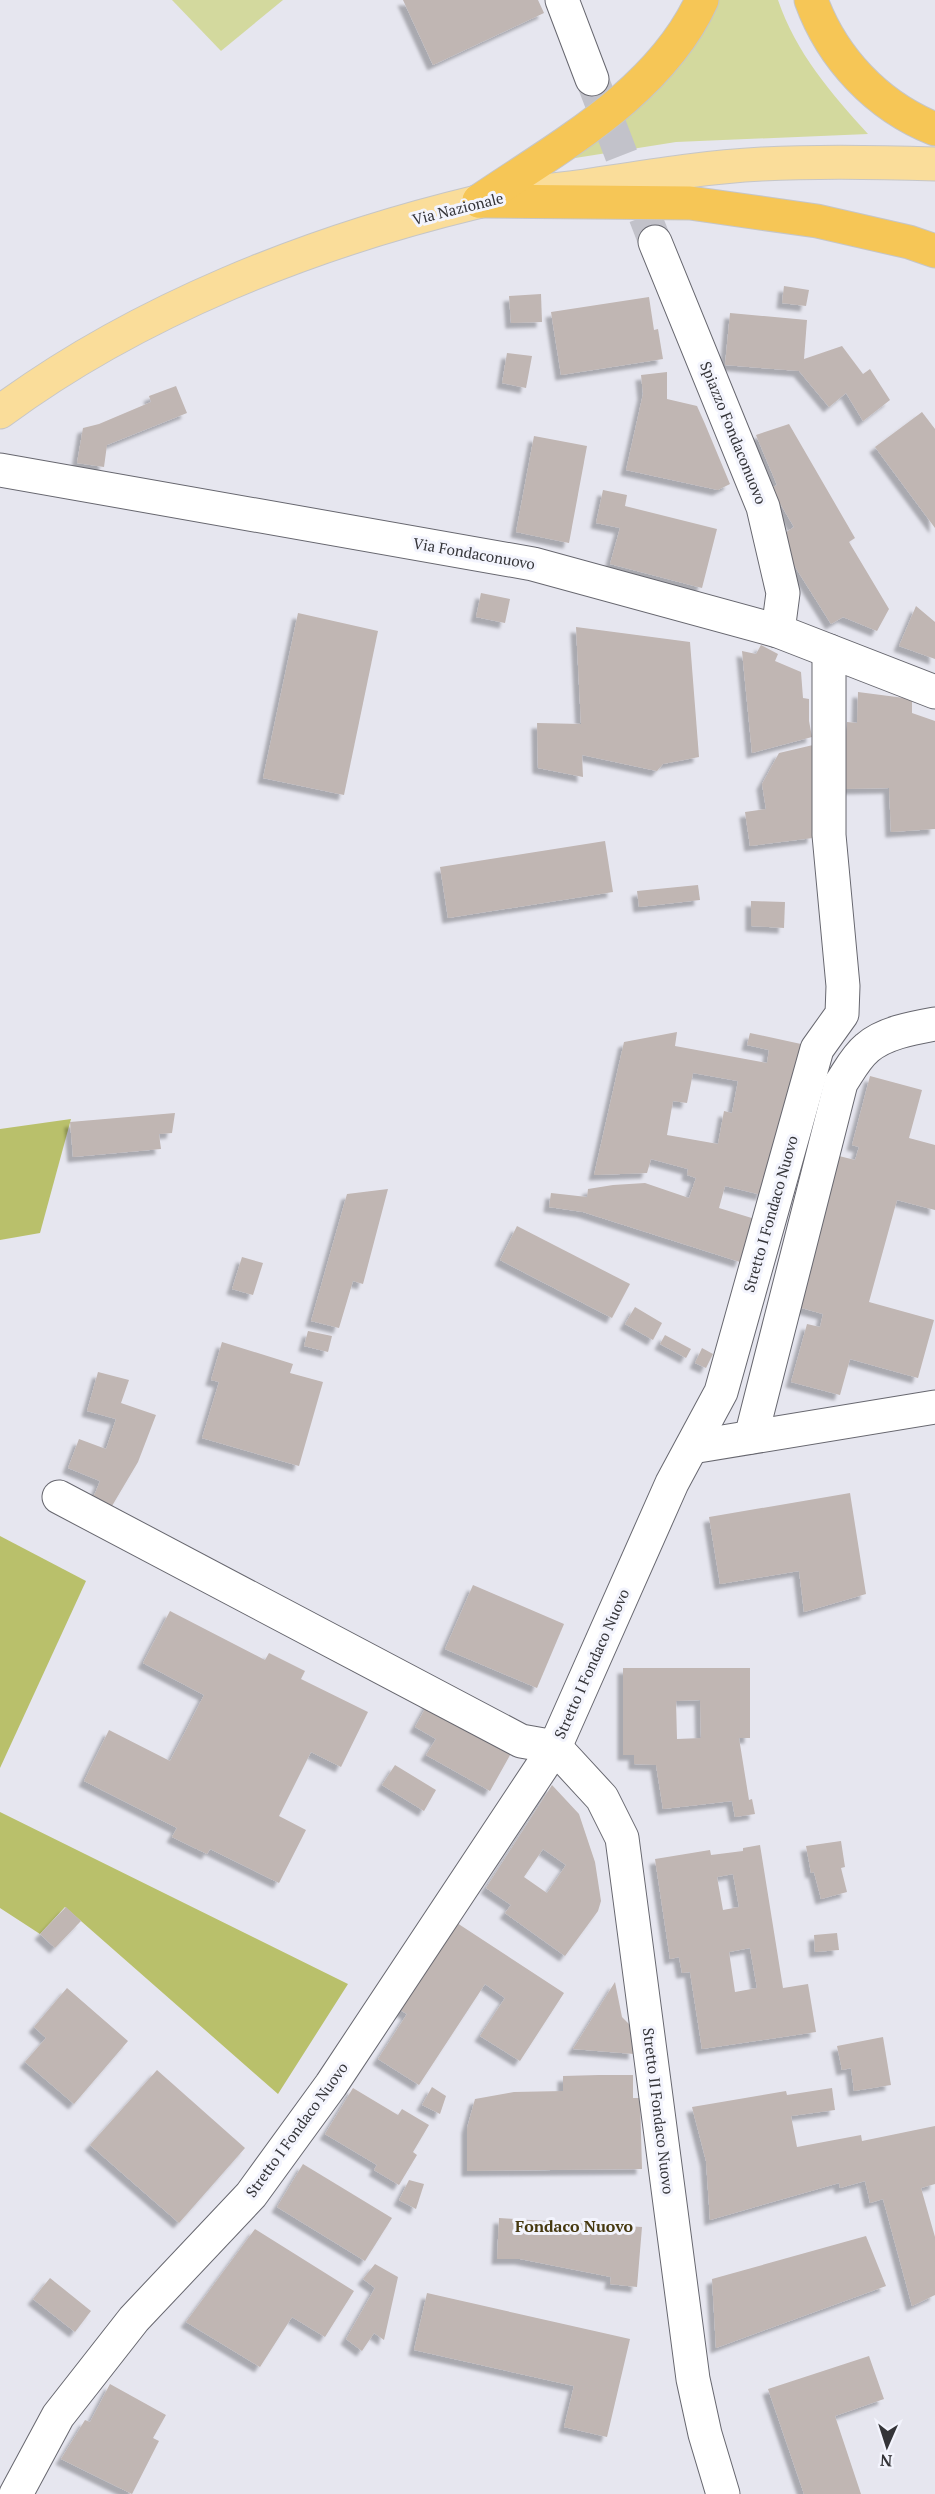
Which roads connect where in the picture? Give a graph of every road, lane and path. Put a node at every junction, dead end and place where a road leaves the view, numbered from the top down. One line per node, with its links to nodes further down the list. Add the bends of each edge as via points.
1 (562, 0): 4 (street)
2 (702, 0): 7 (highway, via 670,50 605,115)
3 (811, 0): 5 (highway, via 837,51 862,82 894,108)
4 (592, 79)
5 (935, 129)
6 (935, 164): 7 (main road, Via Nazionale, via 760,164)
7 (479, 201): 9 (highway, via 690,202 817,221); 10 (main road, Via Nazionale, via 348,238 251,274 109,342)
8 (655, 242): 12 (street, Spiazzo Fondaconuovo, via 763,507 783,593)
9 (935, 251)
10 (10, 405)
11 (0, 470): 12 (street, Via Fondaconuovo, via 533,564)
12 (778, 631): 13 (street, Via Fondaconuovo)
13 (829, 651): 14 (street, Via Fondaconuovo); 18 (street, Stretto I Fondaco Nuovo, via 829,835 843,986 842,1014 817,1049 721,1392)
14 (935, 692)
15 (935, 1024): 17 (street, via 893,1034 868,1047 841,1083)
16 (935, 1407): 17 (street)
17 (751, 1437): 18 (street)
18 (692, 1447): 20 (street, Stretto I Fondaco Nuovo)
19 (59, 1497): 20 (street, Stretto I Fondaco Nuovo, via 521,1741)
20 (555, 1747): 21 (street, Stretto I Fondaco Nuovo, via 331,2085 251,2195 134,2319 58,2416); 22 (street, Stretto II Fondaco Nuovo, via 602,1798 622,1838 693,2379)
21 (16, 2494)
22 (723, 2494)

